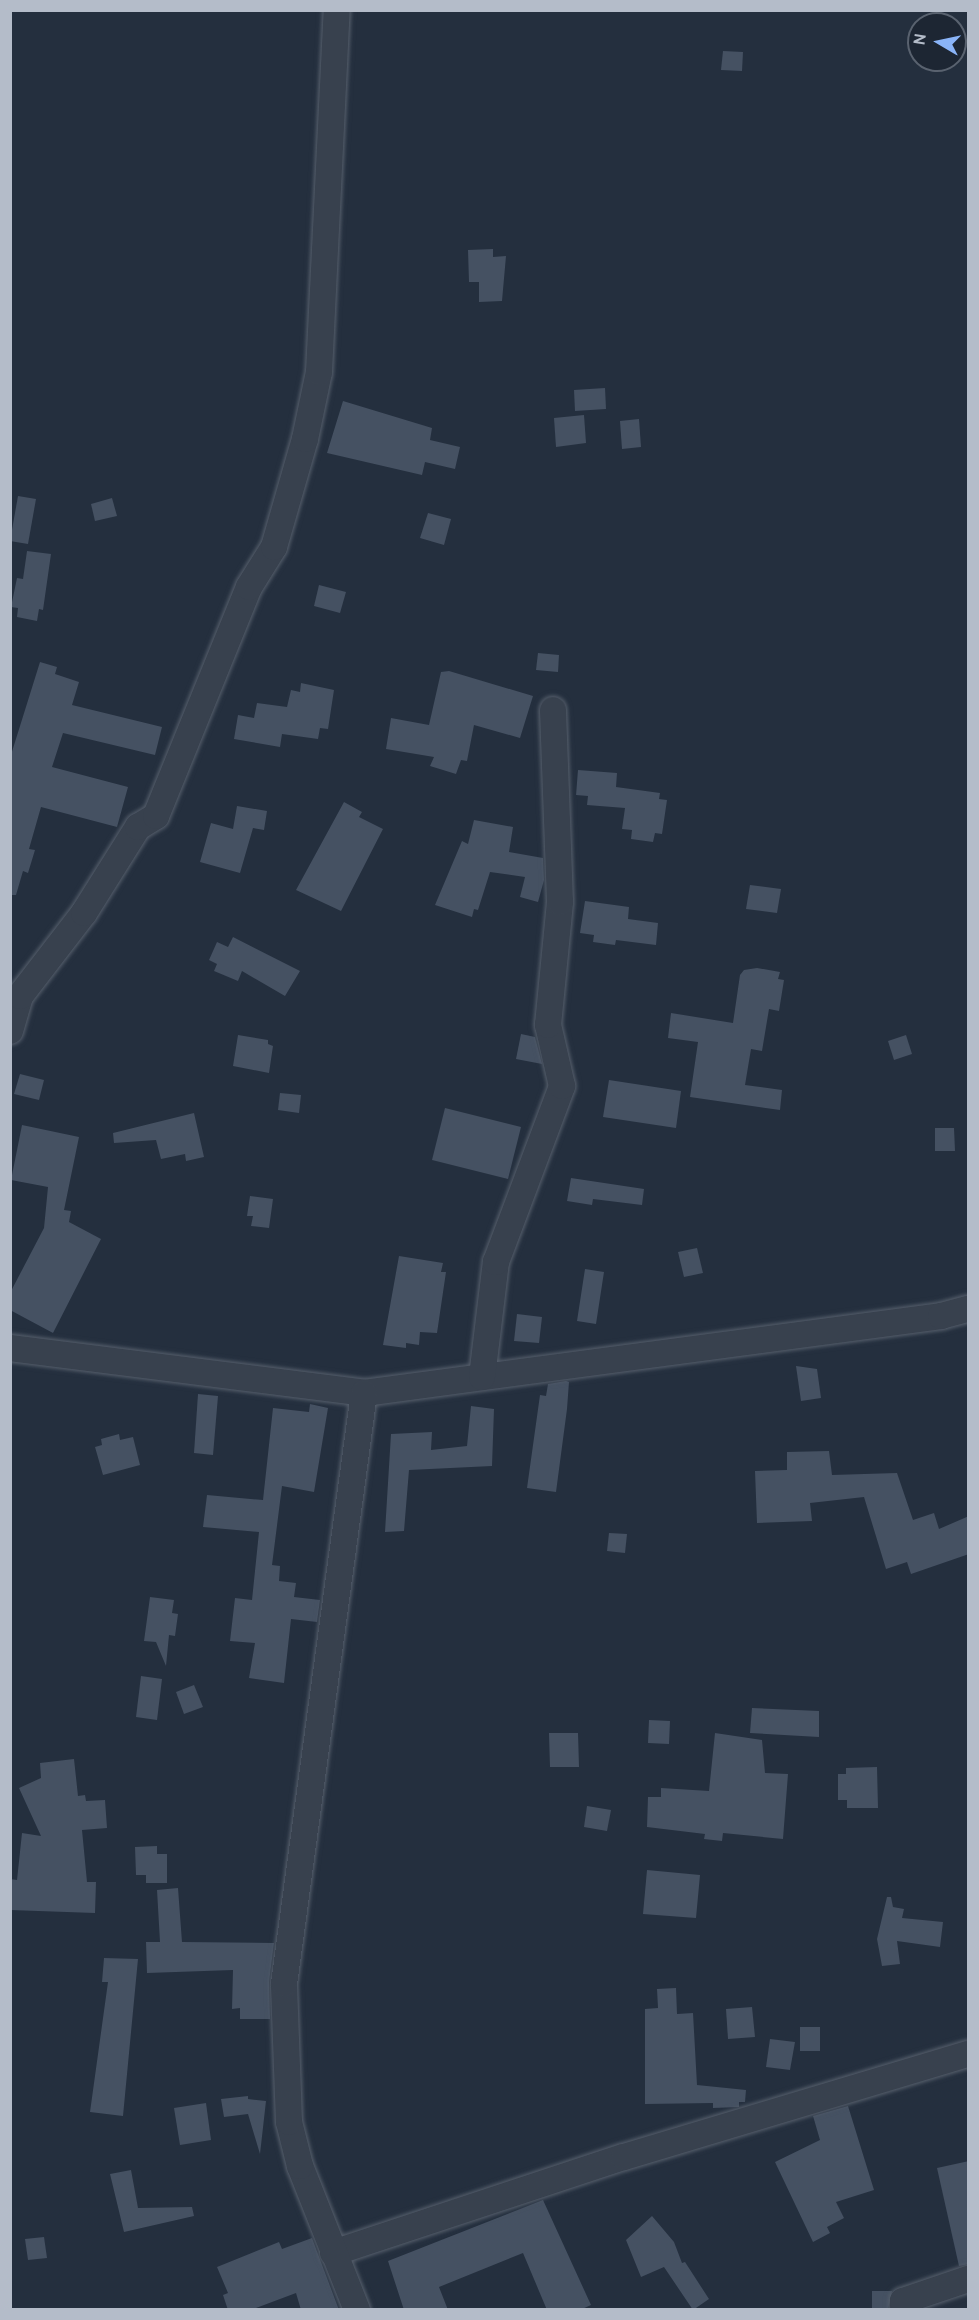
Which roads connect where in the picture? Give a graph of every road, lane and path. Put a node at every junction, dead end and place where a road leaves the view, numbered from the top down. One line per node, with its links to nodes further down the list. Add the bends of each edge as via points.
1 (337, 10): 3 (street, via 319,372 305,439 274,547 249,587 156,816 132,835 84,913 20,996)
2 (554, 710): 6 (street, via 560,902 548,1025 562,1086 496,1262)
3 (10, 1031)
4 (969, 1309): 6 (street, via 941,1316)
5 (10, 1348): 7 (street)
6 (482, 1377): 7 (street)
7 (364, 1393): 9 (street, via 284,1984 289,2122 300,2166)
8 (969, 2054): 9 (street, via 624,2157)
9 (333, 2253): 11 (street)
10 (969, 2279): 12 (street, via 903,2301)
11 (357, 2310)
12 (903, 2310)

